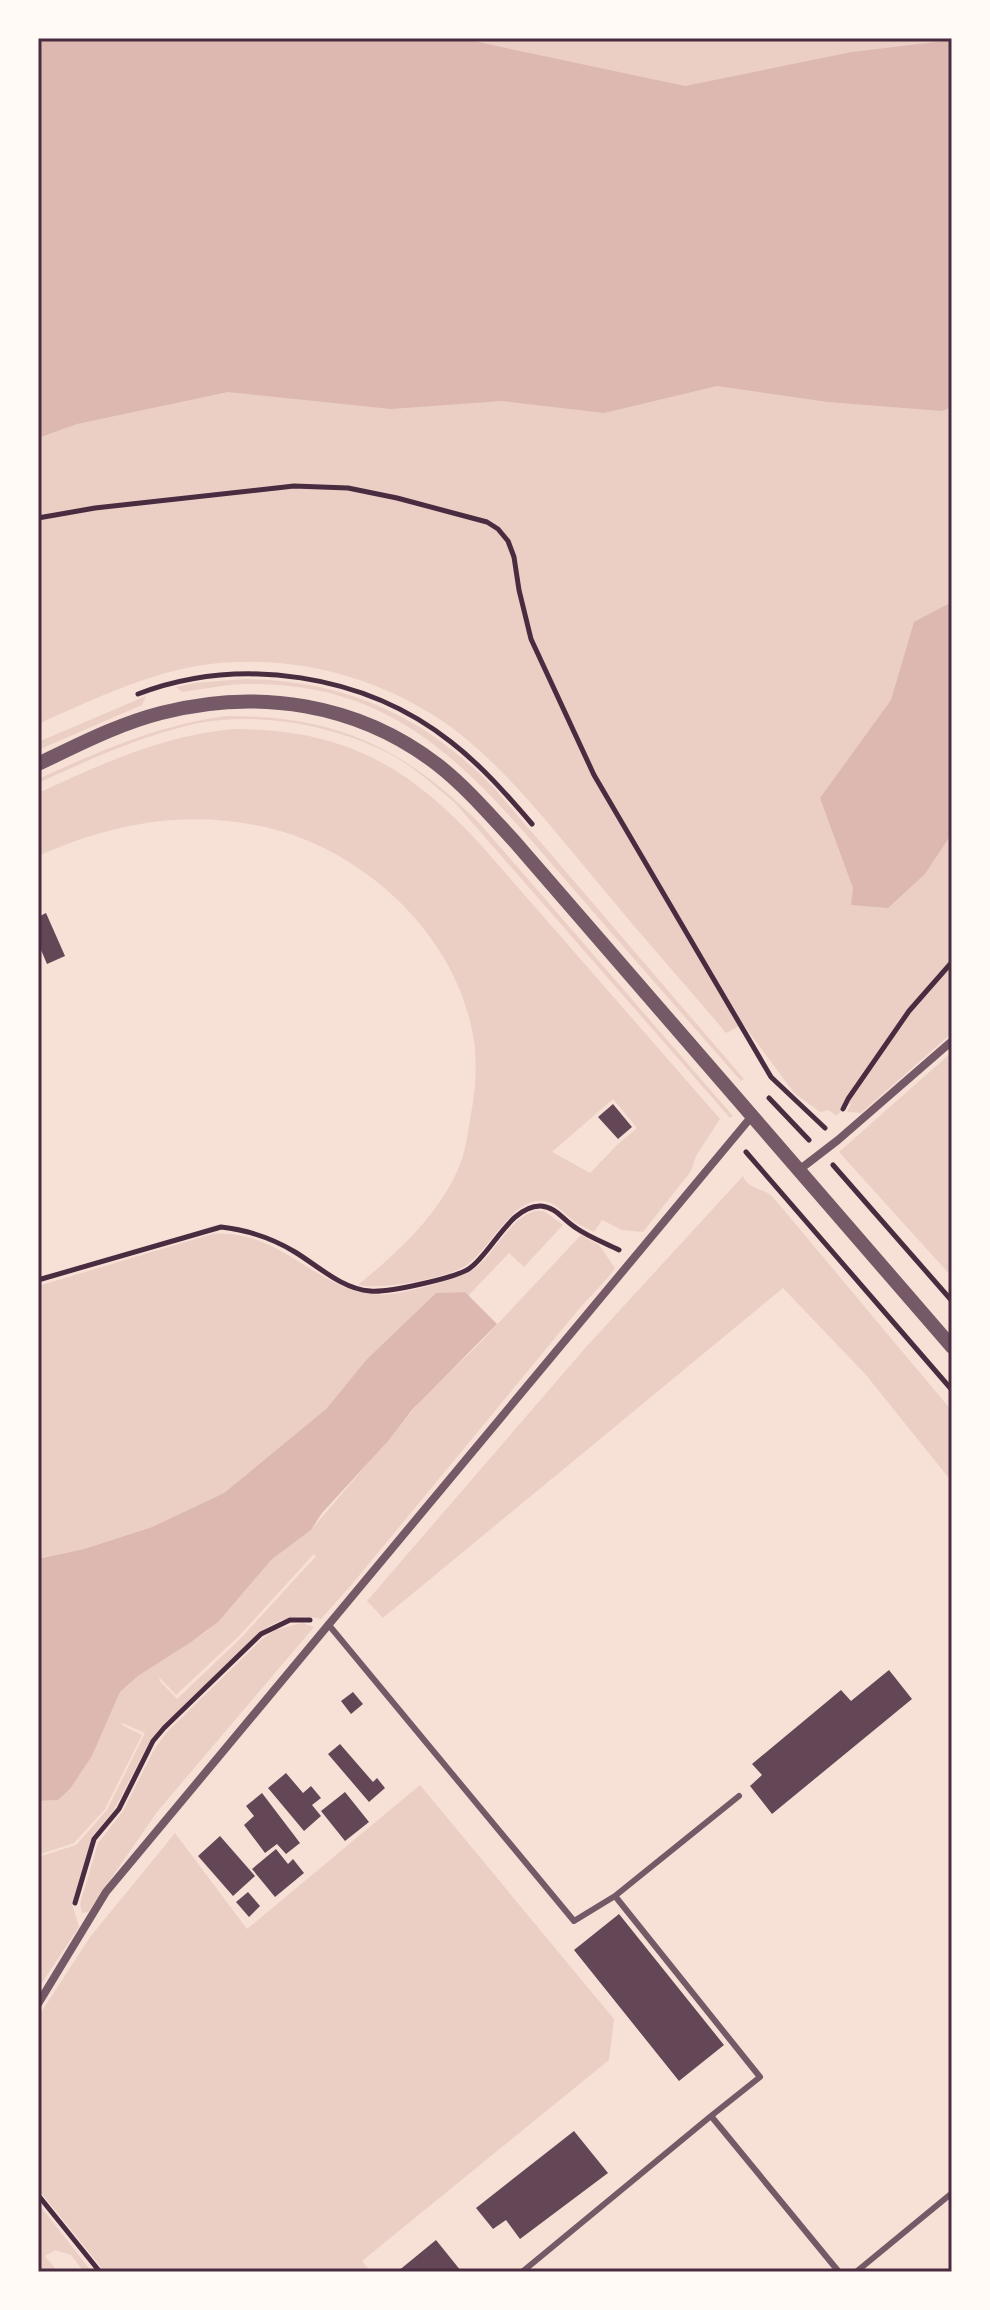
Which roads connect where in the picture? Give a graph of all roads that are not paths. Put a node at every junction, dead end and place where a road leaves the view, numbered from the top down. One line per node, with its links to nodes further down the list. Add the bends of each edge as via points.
1 (38, 764): 3 (street, via 126,724 221,701 265,700 315,708 382,729 438,765 478,801)
2 (952, 1041): 4 (street)
3 (752, 1116): 4 (street); 6 (street)
4 (799, 1170): 5 (street)
5 (952, 1347)
6 (328, 1624): 8 (lane, via 574,1921); 9 (street, via 106,1892)
7 (739, 1796): 8 (lane)
8 (615, 1896): 10 (lane, via 760,2077)
9 (38, 2004)
10 (711, 2116): 12 (lane); 13 (lane)
11 (952, 2193): 14 (lane)
12 (522, 2272)
13 (839, 2272)
14 (856, 2272)

